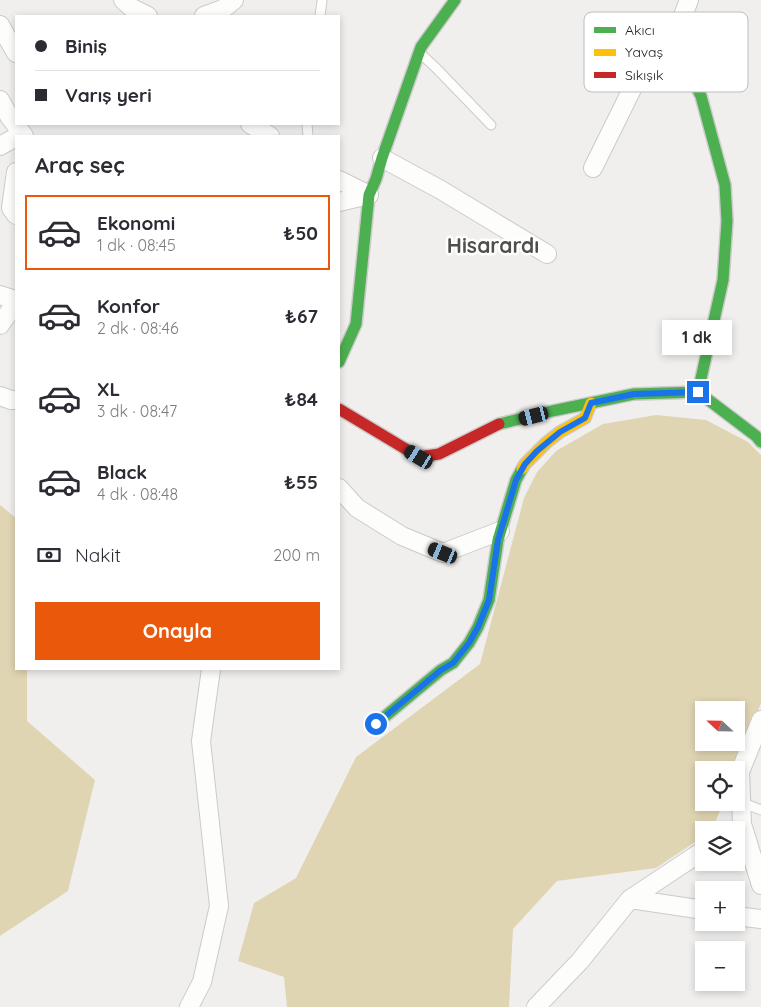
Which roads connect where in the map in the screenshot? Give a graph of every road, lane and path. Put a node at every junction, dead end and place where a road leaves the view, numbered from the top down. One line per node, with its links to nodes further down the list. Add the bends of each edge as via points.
1 (123, 0): 7 (street)
2 (234, 0): 8 (street, via 223,9)
3 (455, 0): 12 (street)
4 (689, 0): 6 (street)
5 (322, 1): 9 (lane)
6 (684, 12)
7 (146, 15)
8 (207, 15)
9 (320, 15)
10 (0, 25): 11 (street)
11 (15, 51)
12 (419, 52): 17 (lane); 22 (street)
13 (631, 92): 23 (street)
14 (699, 92): 35 (street, via 724,185 727,221 723,280)
15 (0, 100): 18 (street)
16 (252, 125): 19 (street)
17 (491, 125)
18 (19, 135)
19 (268, 135)
20 (15, 138): 21 (street)
21 (0, 146)
22 (382, 158): 26 (street); 29 (street)
23 (594, 168)
24 (15, 179): 28 (street, via 11,208)
25 (340, 180): 26 (street)
26 (369, 194): 27 (street); 34 (street, via 356,324)
27 (340, 202)
28 (15, 214)
29 (547, 254)
30 (0, 295): 31 (street)
31 (15, 301)
32 (15, 302): 33 (street)
33 (0, 325)
34 (340, 360)
35 (698, 392): 38 (street, via 634,394); 40 (street)
36 (0, 396): 37 (street)
37 (15, 400)
38 (591, 403): 39 (street, via 497,425 440,454 419,457); 42 (street, via 585,418 560,432 525,464 516,480)
39 (340, 410)
40 (761, 442)
41 (340, 489): 42 (street, via 357,508 402,536 443,553)
42 (500, 531): 45 (street, via 489,600 469,643 453,663)
43 (212, 670): 56 (street, via 202,741 219,906 202,982)
44 (761, 720): 46 (street)
45 (376, 724)
46 (744, 761)
47 (745, 804): 48 (lane)
48 (761, 810)
49 (745, 845): 51 (street)
50 (695, 856): 52 (street)
51 (761, 885)
52 (630, 899): 53 (street); 57 (street, via 580,961)
53 (695, 909)
54 (745, 917): 55 (street)
55 (761, 920)
56 (189, 1007)
57 (536, 1007)

